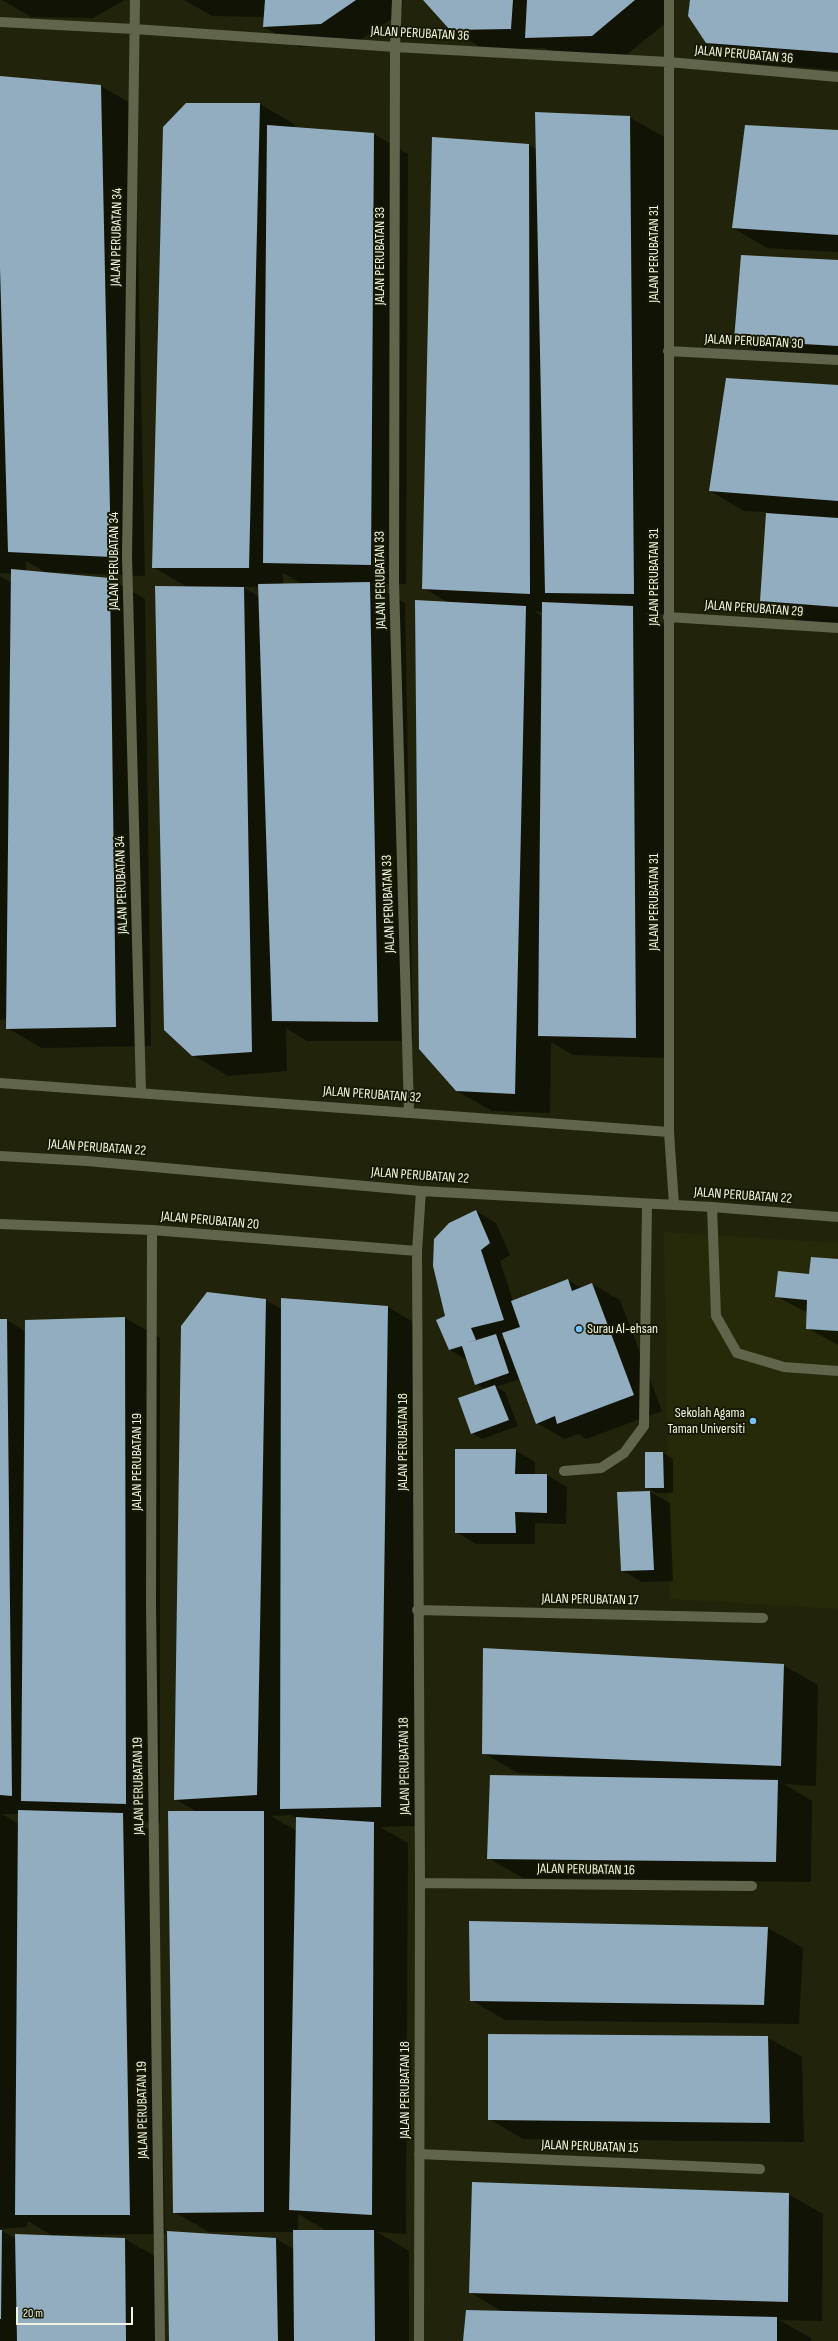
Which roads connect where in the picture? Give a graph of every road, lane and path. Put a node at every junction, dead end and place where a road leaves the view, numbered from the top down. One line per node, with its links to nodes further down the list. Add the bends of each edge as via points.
1 (135, 0): 5 (street, JALAN PERUBATAN 34)
2 (397, 0): 6 (street, JALAN PERUBATAN 33)
3 (669, 0): 7 (street, JALAN PERUBATAN 31)
4 (0, 22): 5 (street, JALAN PERUBATAN 36)
5 (134, 29): 6 (street, JALAN PERUBATAN 36); 14 (street, JALAN PERUBATAN 34, via 127,556)
6 (395, 47): 7 (street, JALAN PERUBATAN 36); 15 (street, JALAN PERUBATAN 33, via 394,582)
7 (668, 62): 8 (street, JALAN PERUBATAN 36); 9 (street, JALAN PERUBATAN 31)
8 (838, 77)
9 (668, 351): 10 (street, JALAN PERUBATAN 30); 11 (street, JALAN PERUBATAN 31)
10 (838, 360)
11 (668, 617): 12 (street, JALAN PERUBATAN 29); 16 (street, JALAN PERUBATAN 31)
12 (838, 628)
13 (0, 1083): 14 (street, JALAN PERUBATAN 32)
14 (141, 1093): 15 (street, JALAN PERUBATAN 32)
15 (408, 1112): 16 (street, JALAN PERUBATAN 32)
16 (668, 1132): 20 (street)
17 (0, 1156): 18 (street, JALAN PERUBATAN 22, via 87,1161)
18 (421, 1191): 19 (street, JALAN PERUBATAN 22); 25 (street, JALAN PERUBATAN 18)
19 (646, 1204): 20 (street, JALAN PERUBATAN 22); 27 (street, via 644,1426 624,1453 601,1468)
20 (674, 1205): 21 (street, JALAN PERUBATAN 22)
21 (712, 1207): 22 (street, JALAN PERUBATAN 22); 26 (street, via 716,1316 737,1353 784,1367)
22 (838, 1217)
23 (0, 1224): 24 (street, JALAN PERUBATAN 20)
24 (152, 1230): 25 (street, JALAN PERUBATAN 20); 34 (street, JALAN PERUBATAN 19, via 151,1605)
25 (416, 1251): 28 (street, JALAN PERUBATAN 18)
26 (838, 1371)
27 (564, 1471)
28 (418, 1610): 29 (street, JALAN PERUBATAN 17); 30 (street, JALAN PERUBATAN 18)
29 (762, 1618)
30 (420, 1882): 31 (street, JALAN PERUBATAN 16); 32 (street, JALAN PERUBATAN 18)
31 (752, 1886)
32 (418, 2154): 33 (street, JALAN PERUBATAN 15); 35 (street, JALAN PERUBATAN 18)
33 (760, 2168)
34 (160, 2341)
35 (419, 2341)

